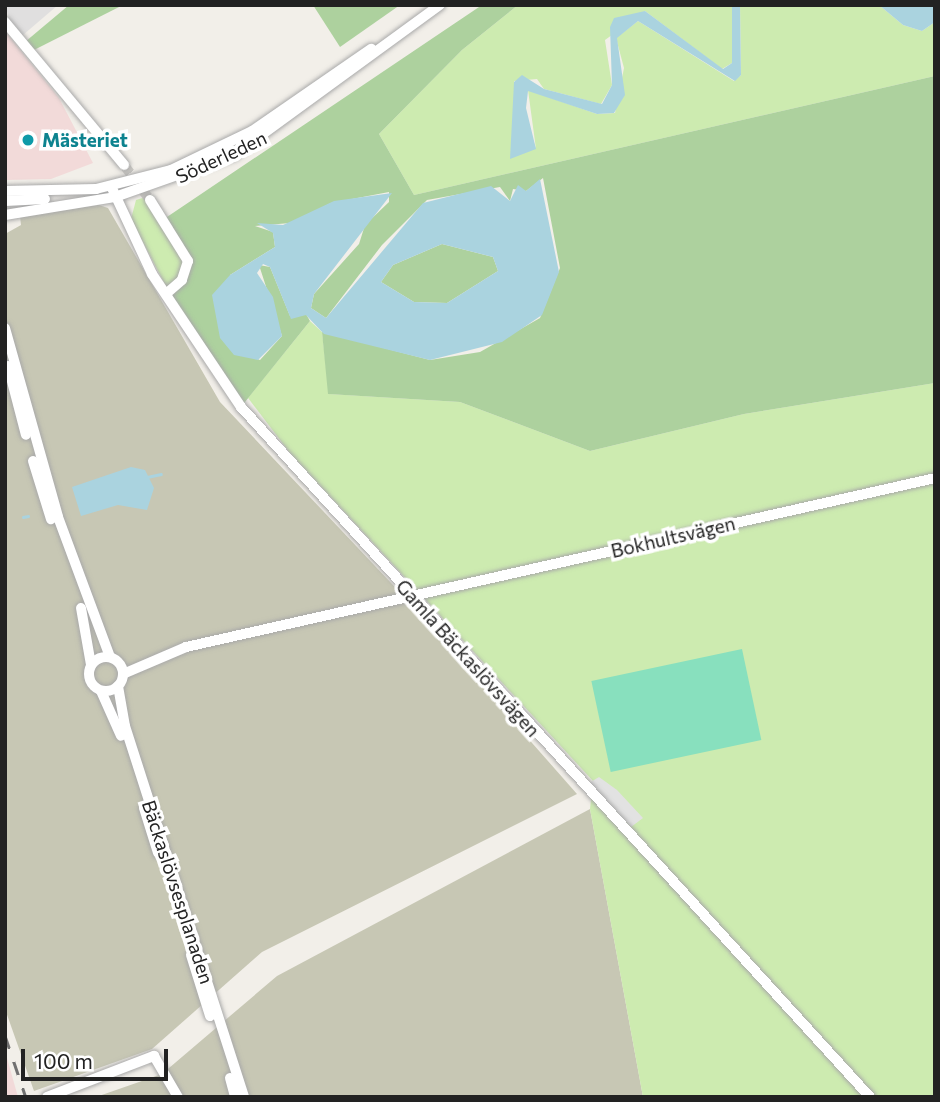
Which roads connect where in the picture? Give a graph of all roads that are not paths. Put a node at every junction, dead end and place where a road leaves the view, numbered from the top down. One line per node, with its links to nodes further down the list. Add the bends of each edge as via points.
1 (430, 5): 7 (street, Söderleden, via 243,136)
2 (440, 5): 7 (street, Söderleden, via 254,145 199,171)
3 (5, 22): 4 (street)
4 (124, 164)
5 (96, 189): 6 (street, Söderleden); 7 (street, Söderleden); 9 (street, Söderleden)
6 (5, 191)
7 (113, 192): 10 (street, Söderleden); 11 (street, Gamla Bäckaslövsvägen)
8 (150, 200): 11 (street, via 188,261 182,281)
9 (5, 201)
10 (5, 215)
11 (166, 295): 15 (street, Gamla Bäckaslövsvägen, via 241,407)
12 (5, 328): 16 (street, via 58,517)
13 (5, 354): 18 (street, Bäckaslövsesplanaden, via 88,633)
14 (935, 478): 15 (street, Bokhultsvägen)
15 (411, 596): 17 (street, Bokhultsvägen, via 186,647); 26 (street, Gamla Bäckaslövsvägen)
16 (115, 660): 17 (street); 18 (street); 19 (street)
17 (144, 663): 19 (street)
18 (91, 665): 21 (street, Bäckaslövsesplanaden, via 90,681)
19 (123, 674): 20 (street)
20 (118, 686): 21 (street); 25 (street, Bäckaslövsesplanaden, via 125,726)
21 (101, 691): 24 (street, Bäckaslövsesplanaden, via 120,733)
22 (47, 1097): 23 (street, via 154,1056)
23 (178, 1097)
24 (235, 1097)
25 (244, 1097)
26 (870, 1097)

